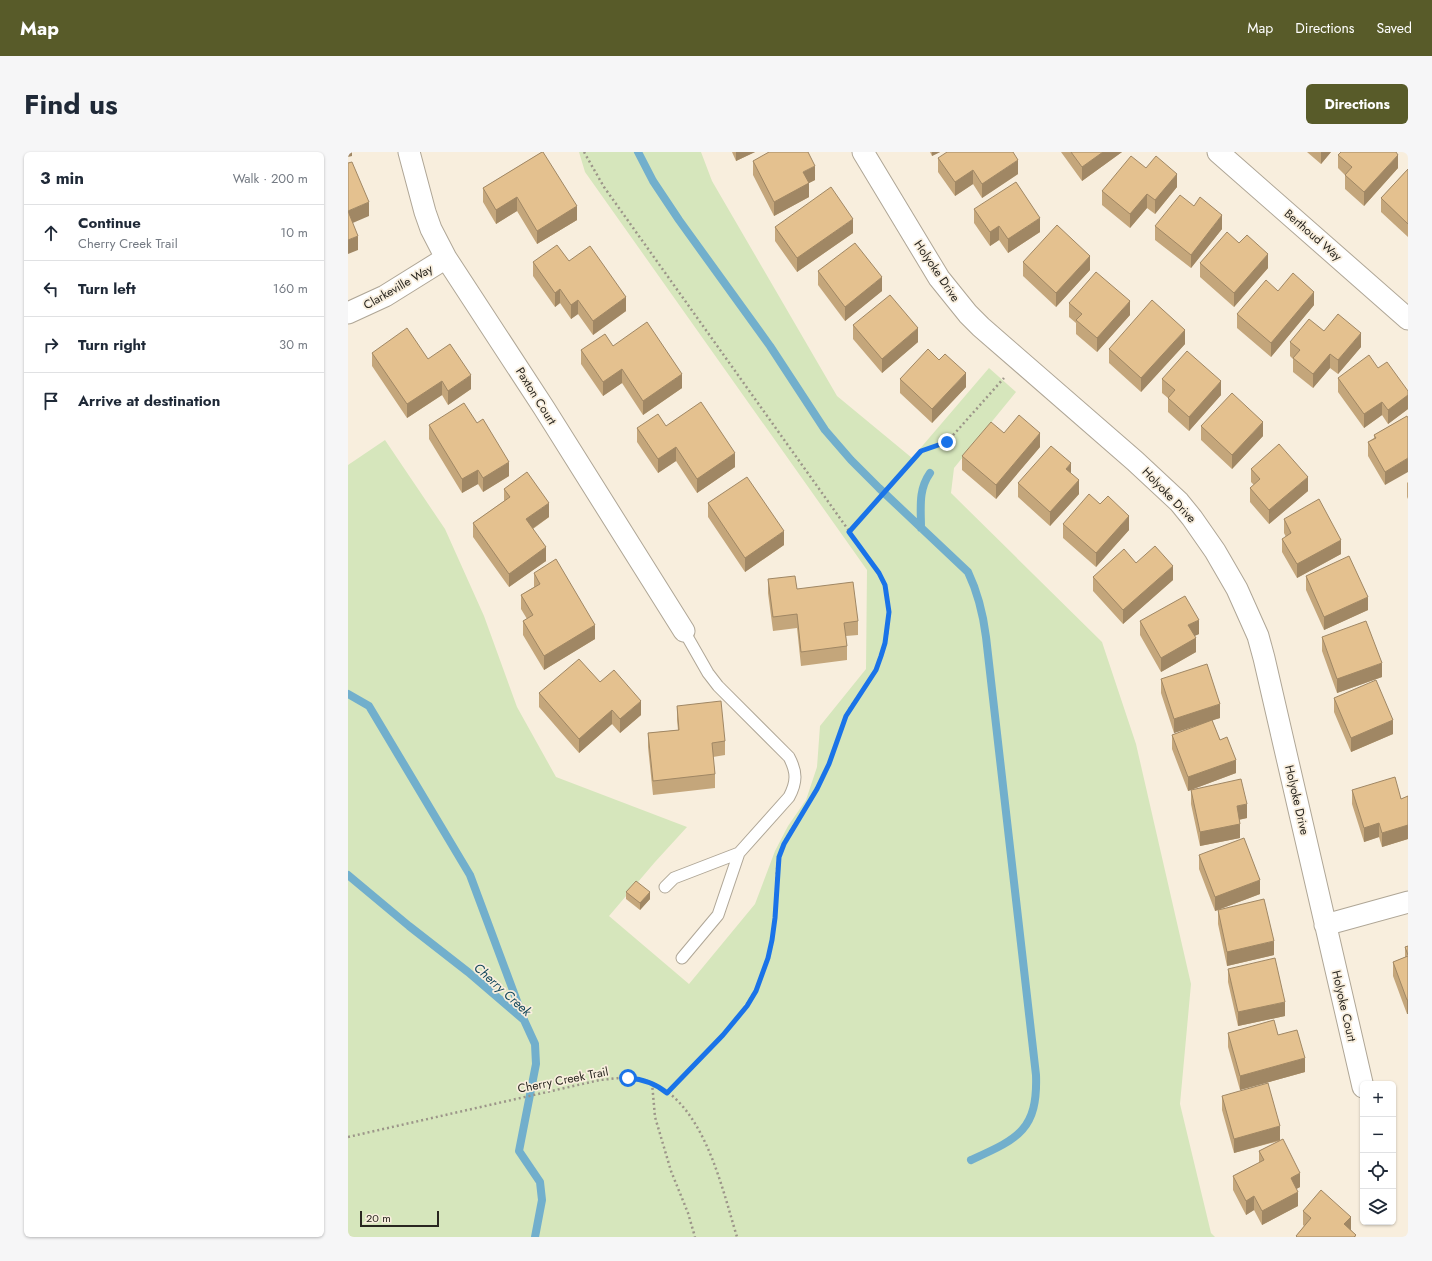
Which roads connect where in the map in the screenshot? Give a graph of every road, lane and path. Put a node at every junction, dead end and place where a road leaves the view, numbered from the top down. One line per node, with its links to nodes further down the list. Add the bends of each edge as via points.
1 (409, 152): 5 (street, Paxton Court, via 425,212)
2 (584, 152): 9 (path, via 604,187)
3 (863, 152): 16 (street, Holyoke Drive, via 939,278 964,308 982,328 1161,484 1192,518 1215,551 1247,610 1264,658)
4 (1218, 152): 7 (street, Berthoud Way)
5 (446, 258): 6 (street, Clarkeville Way, via 386,296); 10 (street, Paxton Court)
6 (348, 313)
7 (1408, 319)
8 (1004, 378): 9 (path, via 947,442 921,451)
9 (849, 532): 11 (path, via 885,585 889,612 885,643 876,670 846,716 829,764)
10 (684, 631): 13 (lane, via 718,686 789,757 794,767 796,777 790,797)
11 (810, 801)
12 (807, 806): 20 (path, via 779,857 772,940 756,991 723,1035)
13 (739, 853): 14 (lane, via 674,878); 17 (lane, via 718,915)
14 (665, 887)
15 (1408, 902): 16 (street)
16 (1325, 924): 18 (street, Holyoke Court)
17 (682, 958)
18 (1362, 1081)
19 (652, 1083): 20 (path, Cherry Creek Trail); 21 (path, Cherry Creek Trail, via 628,1078 600,1080); 22 (path, via 655,1117)
20 (667, 1093): 23 (path, Cherry Creek Trail, via 682,1106 699,1130 717,1172)
21 (348, 1136)
22 (695, 1237)
23 (737, 1237)

